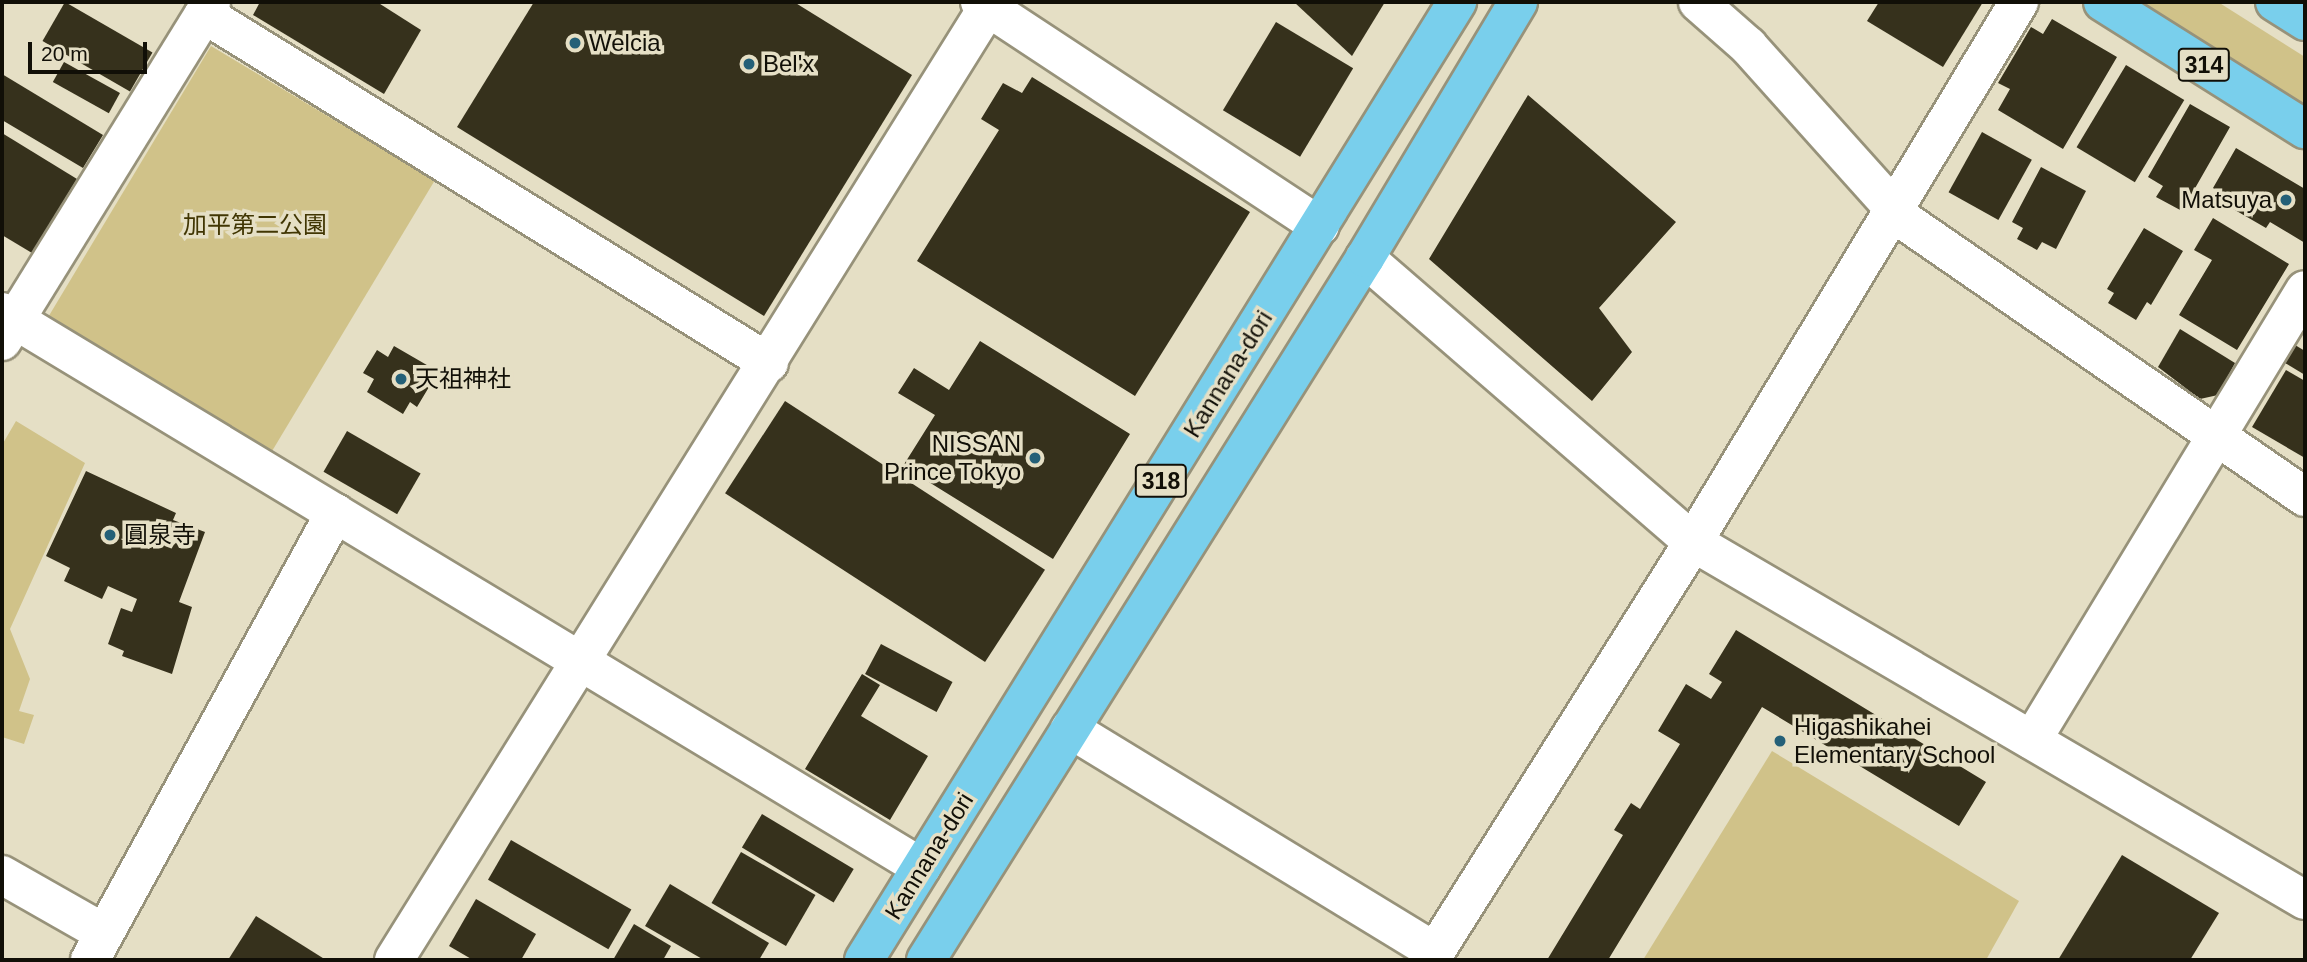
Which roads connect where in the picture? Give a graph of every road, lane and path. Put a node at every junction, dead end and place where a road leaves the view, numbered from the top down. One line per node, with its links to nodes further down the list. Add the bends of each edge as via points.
1 (1457, 2): 12 (main road, Kannana-dori / 318)
2 (1518, 2): 13 (main road, 318)
3 (1698, 2): 11 (street, via 1748,47)
4 (2020, 2): 11 (street)
5 (2103, 2): 10 (main road, 314)
6 (2275, 2): 9 (main road)
7 (987, 3): 12 (street); 16 (street)
8 (207, 8): 15 (street); 16 (street)
9 (2305, 20)
10 (2305, 129)
11 (1894, 210): 17 (street); 20 (street)
12 (1320, 226): 24 (main road, Kannana-dori / 318)
13 (1365, 258): 20 (street); 22 (main road, 318)
14 (2305, 290): 17 (street)
15 (6, 324): 19 (street)
16 (769, 363): 21 (street)
17 (2216, 435): 18 (street); 23 (street)
18 (2305, 497)
19 (335, 513): 21 (street); 27 (street)
20 (1693, 542): 23 (street); 28 (street)
21 (581, 665): 24 (street); 29 (street)
22 (1070, 729): 28 (street); 31 (main road, 318)
23 (2032, 740): 26 (street)
24 (921, 867): 30 (main road, Kannana-dori / 318)
25 (2, 875): 27 (street)
26 (2305, 900)
27 (97, 947)
28 (1432, 956)
29 (394, 960)
30 (864, 960)
31 (926, 960)

